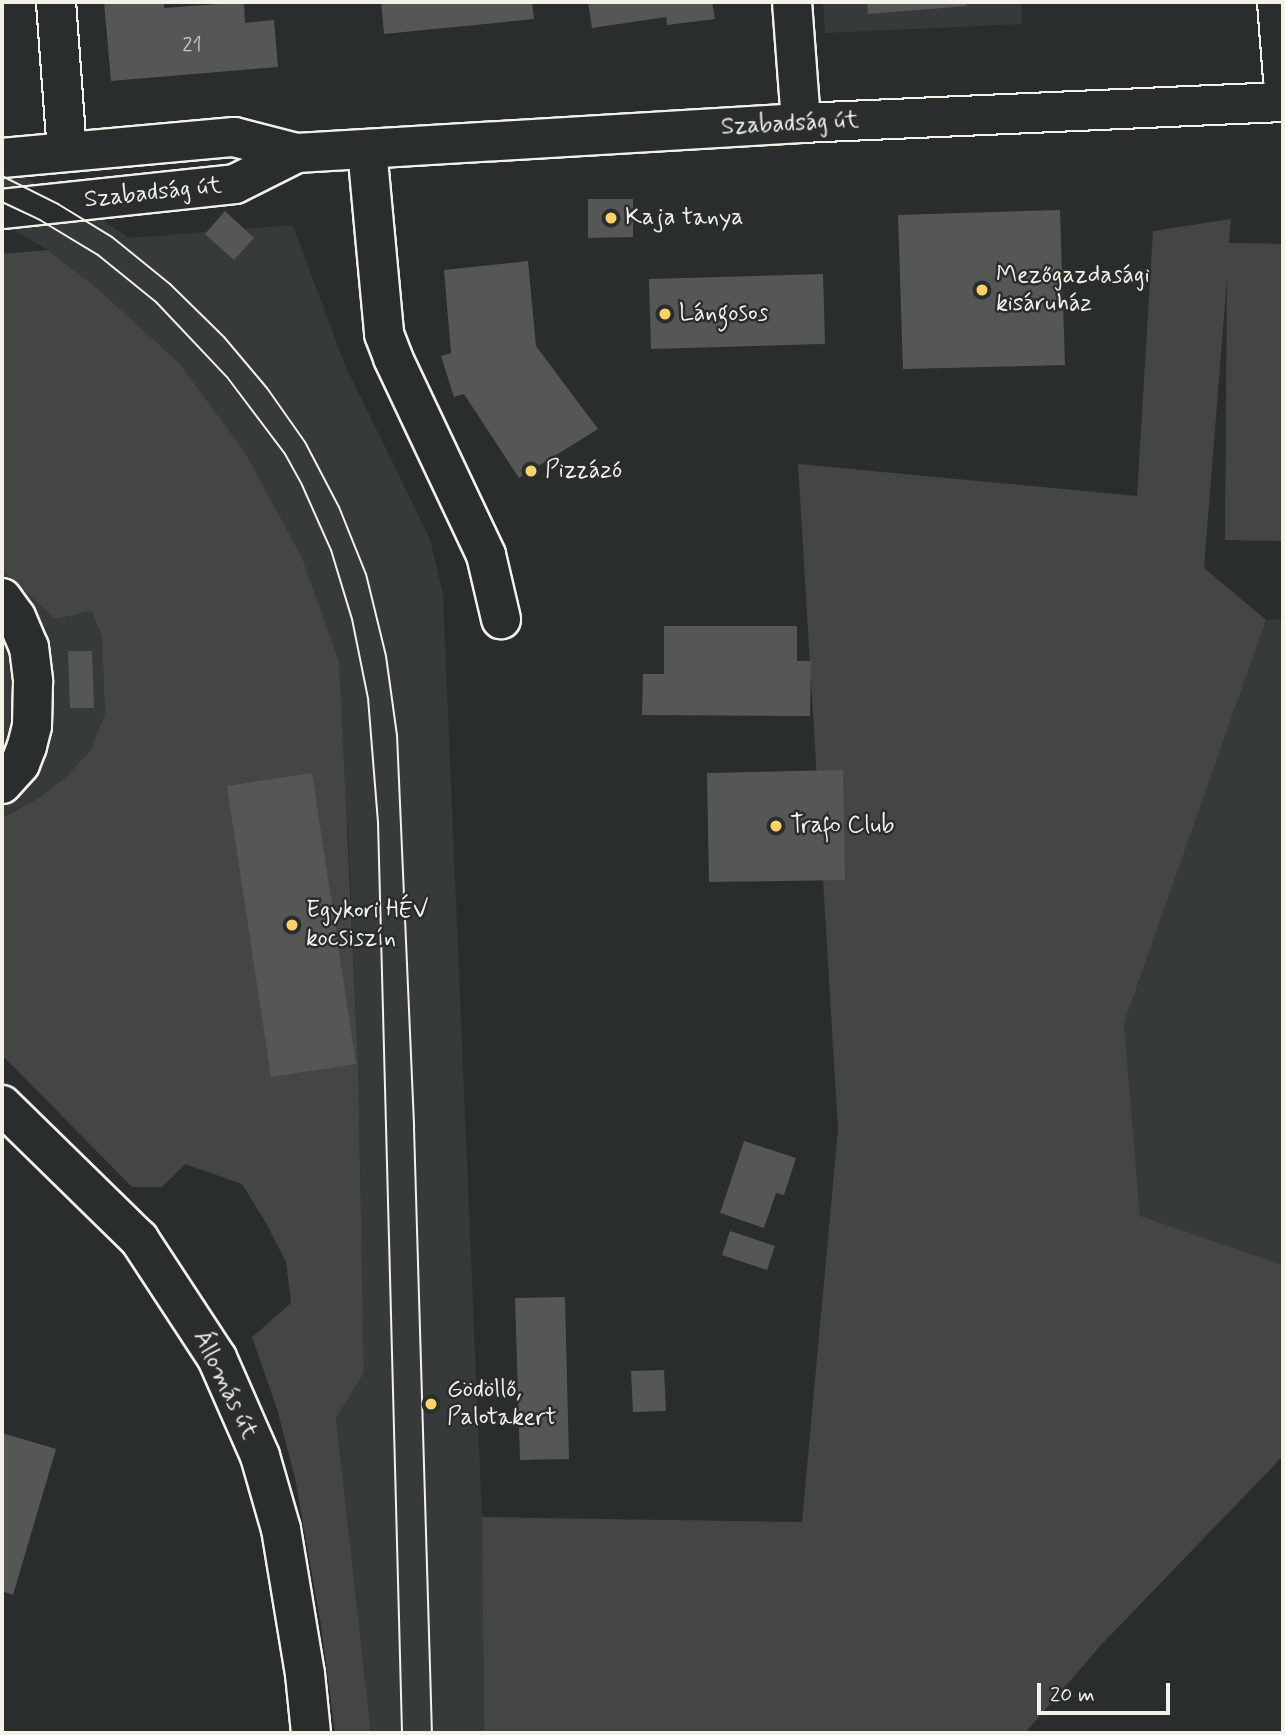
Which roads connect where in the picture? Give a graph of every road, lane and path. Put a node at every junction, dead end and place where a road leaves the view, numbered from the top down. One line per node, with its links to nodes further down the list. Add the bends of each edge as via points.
1 (56, 2): 8 (main road)
2 (792, 2): 6 (main road)
3 (1277, 2): 4 (main road)
4 (1283, 79)
5 (1283, 103): 6 (main road, Szabadság út)
6 (801, 123): 7 (main road, Szabadság út)
7 (367, 149): 9 (main road, Szabadság út); 13 (main road, via 384,334 486,555)
8 (67, 151): 9 (main road, Szabadság út, via 234,137); 10 (main road, Szabadság út)
9 (297, 153): 11 (main road, Szabadság út, via 235,184)
10 (2, 158)
11 (2, 209)
12 (2, 598): 14 (main road, via 29,647 33,682)
13 (501, 619)
14 (17, 726): 15 (main road, via 20,764)
15 (2, 785)
16 (2, 1105): 17 (main road, Állomás út, via 139,1239 217,1358 260,1456 281,1529)
17 (311, 1733)

